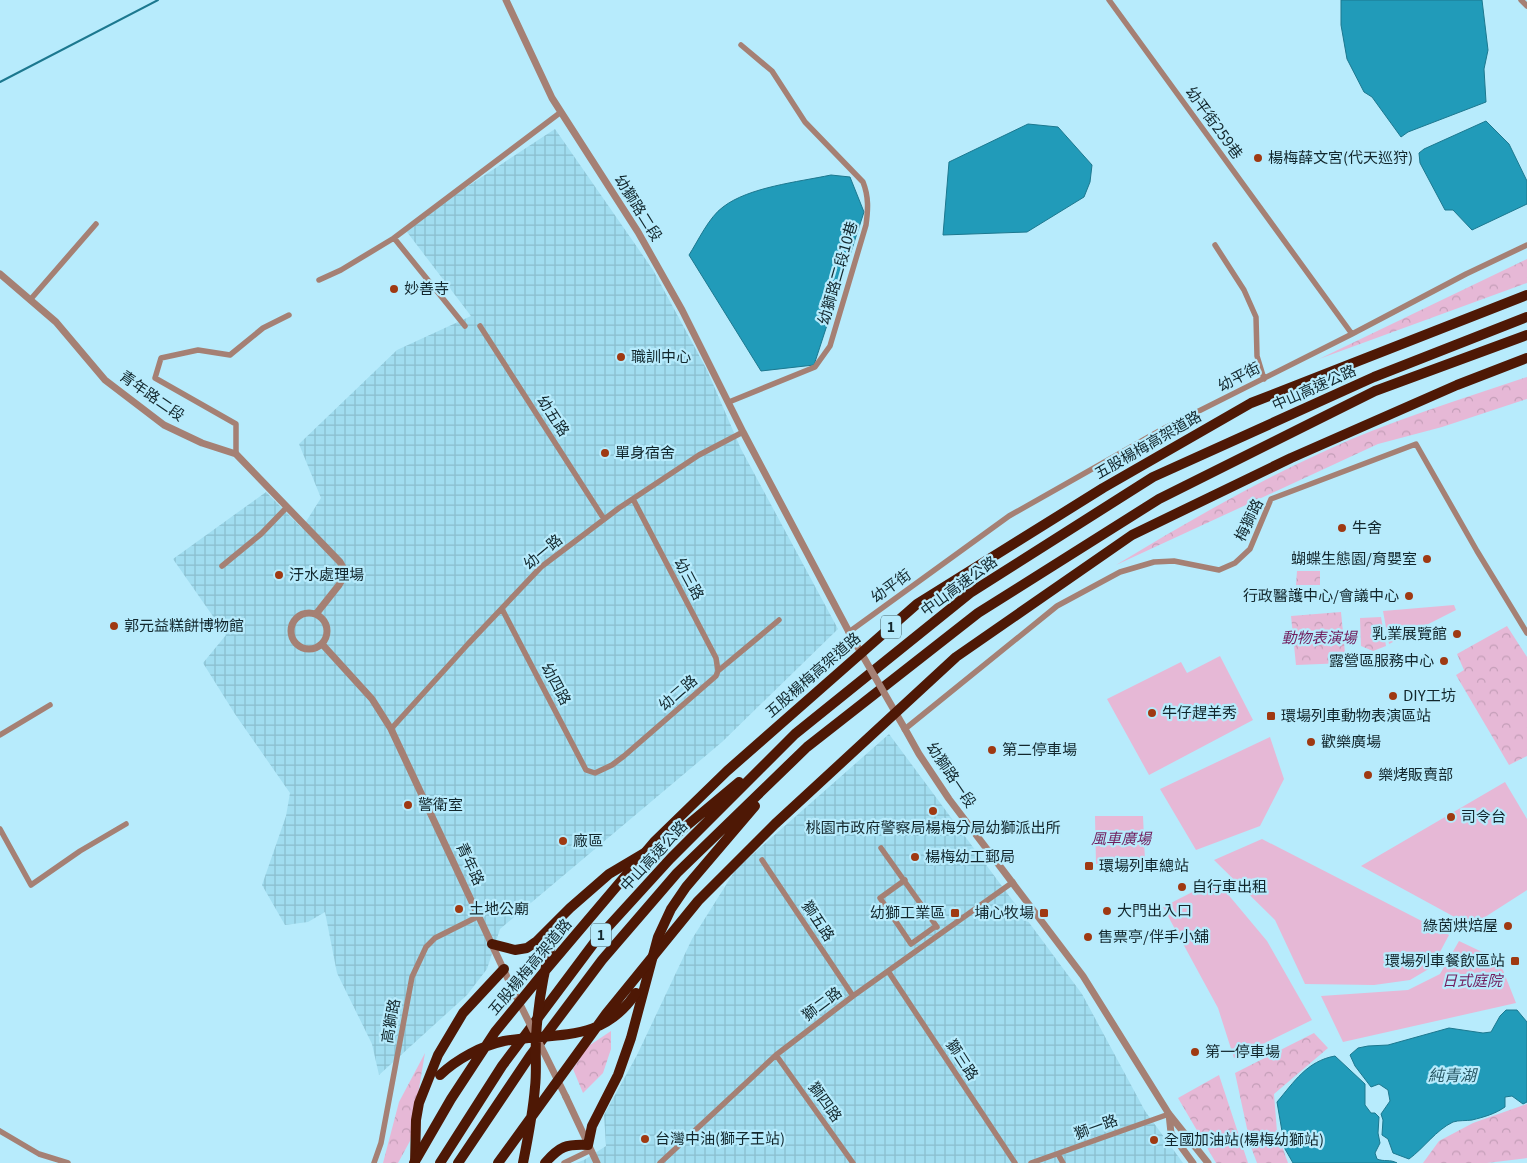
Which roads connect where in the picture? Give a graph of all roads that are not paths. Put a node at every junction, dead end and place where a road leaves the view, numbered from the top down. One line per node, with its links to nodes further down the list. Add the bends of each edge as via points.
1 (506, 0): 6 (street, 幼獅路二段)
2 (1109, 0): 19 (street, 幼平街259巷)
3 (1521, 0): 4 (street)
4 (1527, 6)
5 (741, 45): 23 (street, 幼獅路二段10巷, via 772,71 805,122 863,182 868,211 830,346 815,367)
6 (561, 112): 8 (street); 23 (street, 幼獅路二段, via 642,240)
7 (96, 224): 14 (street)
8 (394, 238): 12 (street); 17 (street)
9 (1215, 245): 22 (street, via 1244,290 1256,318 1257,356)
10 (1527, 245): 19 (street, 幼平街)
11 (0, 274): 14 (street, 青年路二段)
12 (319, 280)
13 (1527, 294): 68 (highway, 五股楊梅高架道路 / 1, bridge, via 1251,403 1103,488 917,604 727,771 655,841 495,1032)
14 (30, 300): 25 (street, 青年路二段, via 56,322 105,380 157,420 202,443)
15 (289, 315): 25 (street, via 262,328 230,355 198,350 161,358 155,378 236,424)
16 (1527, 317): 41 (highway, 中山高速公路 / 1, via 1374,377 1153,477 970,593)
17 (465, 326)
18 (480, 326): 28 (street, 幼五路)
19 (1352, 334): 22 (street, 幼平街)
20 (1527, 335): 42 (highway, 中山高速公路 / 1, via 1375,391 1159,499 978,613)
21 (1527, 358): 71 (highway, bridge, via 1291,458 1132,535 956,657 775,824 698,901 606,1014)
22 (1264, 379): 33 (street, 幼平街, via 1161,430 1009,516)
23 (729, 402): 24 (street, 幼獅路二段)
24 (743, 432): 26 (street, 幼一路, via 699,455); 33 (street, 幼獅路一段)
25 (236, 454): 27 (street, 青年路二段)
26 (633, 498): 28 (street, 幼一路); 36 (street, 幼三路, via 716,658)
27 (288, 507): 29 (street); 31 (street, 青年路二段, via 340,562 346,573)
28 (604, 519): 30 (street, 幼一路, via 541,567)
29 (222, 566)
30 (502, 609): 38 (street, 幼一路); 43 (street, 幼四路)
31 (316, 614): 35 (street, via 327,625 327,635); 35 (street, via 300,614 294,620 291,635 294,642 307,650)
32 (779, 620): 36 (street, 幼二路)
33 (849, 632): 39 (street, 幼獅路一段, bridge)
34 (1527, 633): 39 (street, 梅獅路, via 1416,444 1271,499 1250,549 1235,563 1218,570 1174,561 1154,562 1120,572 1057,606)
35 (322, 644): 38 (street, 青年路, via 372,699)
36 (718, 672): 43 (street, 幼二路, via 612,766 595,773)
37 (50, 705): 40 (street)
38 (392, 729): 51 (street, 青年路)
39 (905, 729): 49 (street, 幼獅路一段, via 949,799)
40 (0, 734)
41 (795, 734): 50 (highway, via 678,833 609,874); 69 (highway, 中山高速公路 / 1, via 670,859 597,940 502,1066)
42 (793, 761): 57 (highway, via 671,909 658,937); 70 (highway, 中山高速公路 / 1, via 677,873 602,960 530,1056)
43 (586, 770)
44 (126, 824): 45 (street, via 31,885)
45 (0, 829)
46 (881, 848): 48 (street)
47 (762, 860): 58 (street, 獅五路)
48 (905, 880): 52 (street); 52 (street, via 880,898 911,944)
49 (1012, 882): 53 (street, 獅二路); 62 (street, 幼獅路一段, via 1083,976)
50 (570, 908): 54 (highway, via 527,948 515,950); 59 (highway, bridge, via 554,938 544,971)
51 (479, 916): 54 (street, 青年路); 67 (street, 高獅路, via 435,938 426,947 412,977 381,1143)
52 (936, 926): 53 (street)
53 (941, 933): 56 (street, 獅二路)
54 (492, 944): 55 (street, 青年路)
55 (504, 969): 59 (street, 青年路, bridge); 61 (highway, via 463,1013 438,1055)
56 (888, 971): 58 (street, 獅二路); 78 (street, 獅三路)
57 (648, 976): 59 (highway, bridge, via 629,1004 604,1024 574,1034); 64 (highway, via 618,1075 592,1126)
58 (853, 996): 60 (street, 獅二路)
59 (536, 1036): 61 (highway, bridge, via 501,1042 475,1051 450,1064); 64 (street, 青年路, bridge); 72 (highway, bridge, via 535,1085)
60 (776, 1055): 76 (street, 獅二路); 77 (street, 獅四路)
61 (425, 1088): 68 (highway, via 416,1120)
62 (1169, 1114): 65 (street, 獅一路); 81 (street, 幼獅路一段, via 1171,1132); 82 (street, 幼獅路一段)
63 (0, 1131): 66 (street, via 39,1154)
64 (590, 1147): 73 (highway, via 570,1144 554,1152); 74 (street); 75 (street, 青年路)
65 (1058, 1154): 79 (street, 獅一路); 80 (street)
66 (68, 1163)
67 (374, 1163)
68 (414, 1163)
69 (440, 1163)
70 (458, 1163)
71 (498, 1163)
72 (522, 1163)
73 (545, 1163)
74 (564, 1163)
75 (597, 1163)
76 (660, 1163)
77 (853, 1163)
78 (1015, 1163)
79 (1031, 1163)
80 (1063, 1163)
81 (1193, 1163)
82 (1208, 1163)

